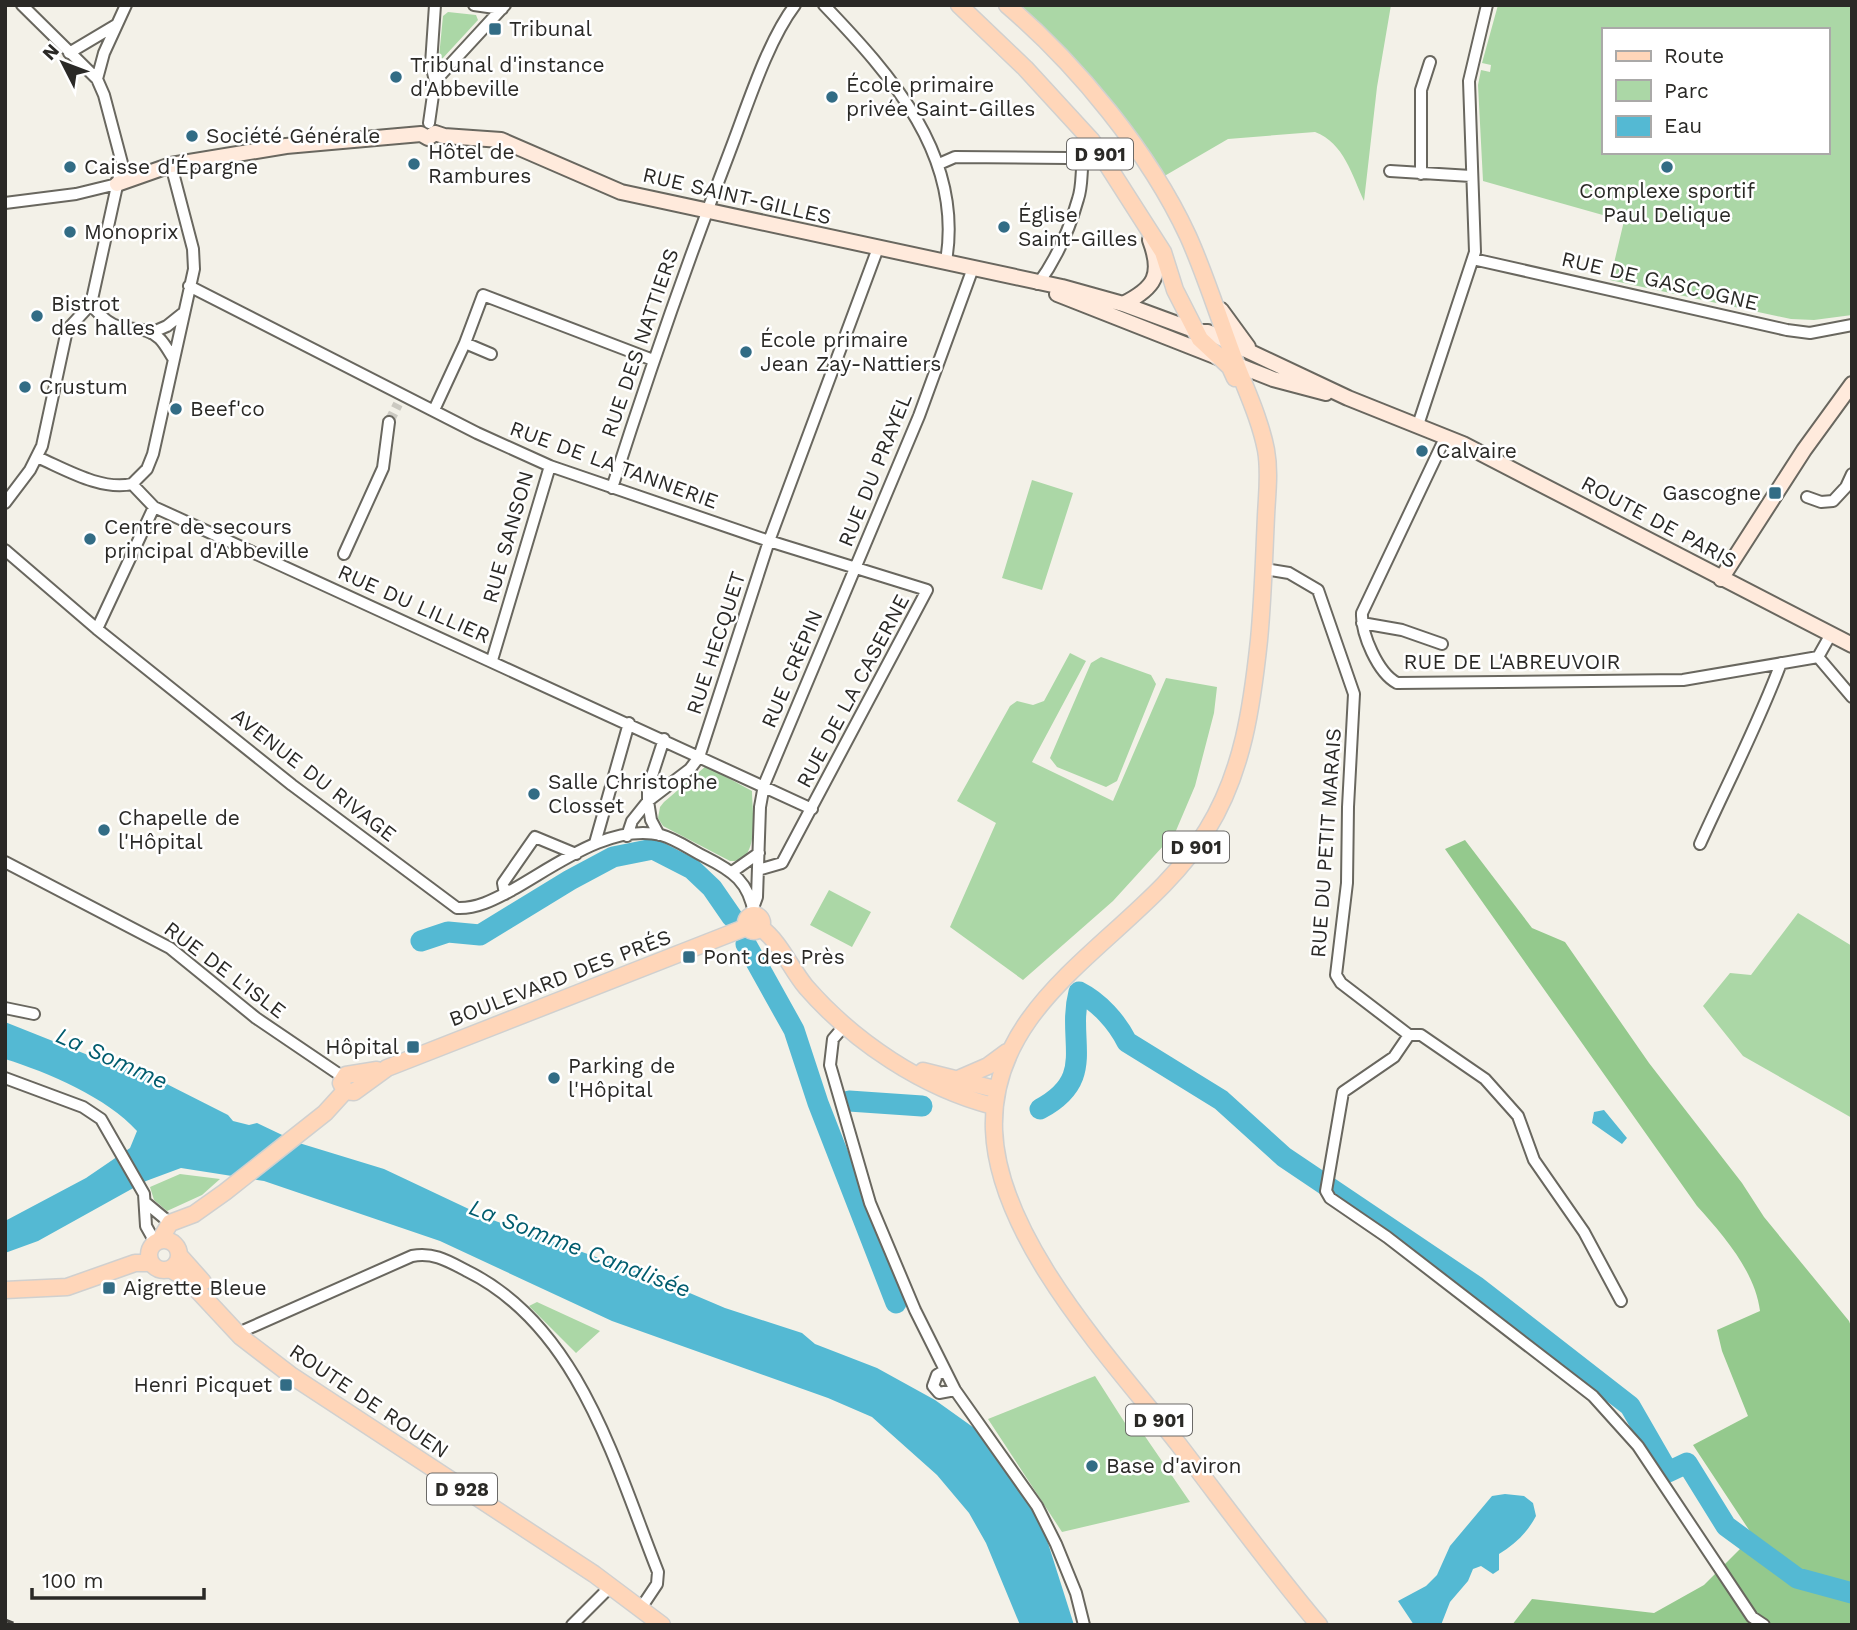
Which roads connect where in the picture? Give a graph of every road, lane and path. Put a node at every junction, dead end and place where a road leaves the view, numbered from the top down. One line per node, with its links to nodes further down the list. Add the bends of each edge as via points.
1 (22, 5): 12 (street)
2 (126, 5): 11 (street)
3 (435, 5): 15 (street, via 431,64)
4 (474, 5): 10 (street)
5 (794, 5): 25 (street, RUE DES NATTIERS, via 751,97)
6 (824, 5): 18 (street, via 902,94)
7 (958, 5): 17 (main road, D 901, via 1025,68)
8 (1007, 5): 33 (main road, D 901, via 1086,85 1144,161 1186,234)
9 (1487, 5): 22 (street, via 1469,81)
10 (503, 7): 15 (street)
11 (116, 24): 12 (street); 14 (street)
12 (69, 53): 14 (street)
13 (1430, 62): 21 (street, via 1422,90)
14 (97, 79): 23 (street, via 122,163)
15 (435, 81): 16 (street)
16 (428, 130): 19 (street, RUE SAINT-GILLES); 25 (street, RUE SAINT-GILLES, via 444,136 501,140 621,191)
17 (1087, 147): 18 (street, via 1068,158 955,157); 26 (main road, D 901); 31 (street, via 1080,196 1058,257)
18 (939, 164): 29 (street, via 950,223)
19 (171, 165): 23 (street, RUE SAINT-GILLES); 32 (street, via 193,250)
20 (1390, 170): 21 (street)
21 (1421, 174): 22 (street)
22 (1471, 176): 28 (street, via 1476,241)
23 (117, 184): 24 (street); 34 (street)
24 (5, 204)
25 (707, 211): 27 (street, RUE SAINT-GILLES); 47 (street, RUE DES NATTIERS)
26 (1140, 216): 35 (street, via 1156,256 1155,278 1147,290); 39 (main road, D 901, via 1163,252 1175,290)
27 (878, 248): 29 (street, RUE SAINT-GILLES); 66 (street, RUE HECQUET)
28 (1472, 259): 38 (street, RUE DE GASCOGNE, via 1787,330); 55 (street)
29 (946, 261): 30 (street, RUE SAINT-GILLES)
30 (974, 268): 31 (street, RUE SAINT-GILLES); 69 (street, RUE DU PRAYEL)
31 (1038, 284): 35 (street, RUE SAINT-GILLES); 48 (street, RUE SAINT-GILLES)
32 (189, 286): 36 (street); 53 (street, RUE DE LA TANNERIE, via 401,399)
33 (1213, 298): 42 (main road, D 901); 44 (street)
34 (92, 304): 40 (street, via 112,326); 57 (street, via 63,340)
35 (1123, 304): 39 (street, RUE SAINT-GILLES)
36 (182, 314): 40 (street); 46 (street)
37 (1852, 325): 38 (street, RUE DE GASCOGNE)
38 (1840, 329): 41 (street, RUE DE GASCOGNE)
39 (1199, 332): 42 (street, RUE SAINT-GILLES); 48 (main road, D 901, via 1204,344)
40 (151, 333): 46 (street, via 162,340)
41 (1852, 334)
42 (1229, 341): 44 (street, RUE SAINT-GILLES); 48 (main road)
43 (466, 343): 45 (street); 47 (street, via 483,295); 53 (street)
44 (1252, 350): 52 (street, RUE SAINT-GILLES)
45 (491, 354)
46 (173, 358): 60 (street, via 153,454)
47 (653, 360): 61 (street, RUE DES NATTIERS)
48 (1228, 360): 49 (street, RUE SAINT-GILLES); 51 (main road); 65 (main road, D 901, via 1250,423)
49 (1261, 374): 51 (street); 52 (street, RUE SAINT-GILLES)
50 (1852, 384): 71 (street, via 1792,467)
51 (1248, 391): 65 (main road, via 1266,452)
52 (1348, 398): 55 (street, RUE SAINT-GILLES)
53 (434, 410): 58 (street, RUE DE LA TANNERIE)
54 (389, 422): 68 (street, via 383,468)
55 (1418, 425): 56 (street, RUE SAINT-GILLES)
56 (1446, 436): 71 (street, ROUTE DE PARIS); 73 (street, via 1362,613)
57 (37, 457): 60 (street, via 100,482); 63 (street)
58 (550, 466): 61 (street, RUE DE LA TANNERIE); 79 (street, RUE SANSON)
59 (1852, 474): 62 (street, via 1833,501)
60 (132, 484): 64 (street, RUE DU LILLIER)
61 (612, 488): 66 (street, RUE DE LA TANNERIE)
62 (1807, 497)
63 (5, 503)
64 (154, 507): 74 (street); 79 (street, RUE DU LILLIER)
65 (1266, 520): 70 (main road, D 901)
66 (769, 541): 69 (street, RUE DE LA TANNERIE); 84 (street, RUE HECQUET)
67 (5, 551): 74 (street, AVENUE DU RIVAGE)
68 (344, 554)
69 (855, 568): 72 (street, RUE DE LA TANNERIE); 85 (street, RUE CRÉPIN)
70 (1265, 569): 102 (street, RUE DU PETIT MARAIS, via 1289,573 1318,590 1354,694 1347,883 1336,975); 103 (main road, D 901, via 1245,736 1227,793 1209,829 1156,894 1042,1002)
71 (1721, 579): 75 (street, ROUTE DE PARIS)
72 (927, 590): 87 (street, RUE DE LA CASERNE)
73 (1362, 622): 76 (street); 80 (street, RUE DE L'ABREUVOIR, via 1369,645 1389,680 1397,684 1683,680)
74 (97, 629): 97 (street, AVENUE DU RIVAGE, via 438,896 457,908 472,909)
75 (1832, 635): 77 (street, ROUTE DE PARIS); 78 (street)
76 (1442, 644)
77 (1852, 645)
78 (1818, 657): 80 (street, RUE DE L'ABREUVOIR); 81 (street)
79 (492, 660): 82 (street, RUE DU LILLIER)
80 (1781, 663): 91 (street, via 1758,726)
81 (1852, 697)
82 (629, 723): 83 (street, RUE DU LILLIER); 90 (street)
83 (664, 739): 84 (street, RUE DU LILLIER); 86 (street)
84 (699, 757): 85 (street, RUE DU LILLIER); 86 (street)
85 (765, 785): 87 (street, RUE DU LILLIER); 92 (street, RUE CRÉPIN)
86 (648, 801): 88 (street); 89 (street)
87 (812, 809): 95 (street, RUE DE LA CASERNE, via 782,863)
88 (659, 835): 89 (street, AVENUE DU RIVAGE); 96 (street)
89 (627, 836): 90 (street, AVENUE DU RIVAGE)
90 (595, 843): 93 (street, AVENUE DU RIVAGE)
91 (1700, 844)
92 (759, 853): 95 (street, RUE CRÉPIN); 96 (street)
93 (576, 854): 97 (street, AVENUE DU RIVAGE); 97 (street, via 535,837 503,883)
94 (5, 862): 107 (street, RUE DE L'ISLE, via 170,948 256,1018)
95 (758, 870): 98 (street, RUE CRÉPIN)
96 (732, 872): 98 (street, via 748,889)
97 (505, 894)
98 (754, 920): 101 (main road, via 806,987); 107 (main road, BOULEVARD DES PRÉS)
99 (5, 1008): 100 (street)
100 (34, 1014)
101 (845, 1025): 104 (main road, via 883,1055); 118 (street, via 834,1039 830,1065 858,1166 915,1310)
102 (1409, 1035): 116 (street, via 1421,1035 1485,1079 1518,1116 1534,1160 1584,1232); 126 (street, via 1394,1057 1343,1092 1326,1191 1330,1198 1593,1396 1638,1446 1752,1617)
103 (1008, 1051): 106 (main road); 108 (main road, D 901)
104 (910, 1069): 106 (main road); 109 (main road, via 948,1091)
105 (5, 1078): 110 (street, via 93,1111 117,1141)
106 (958, 1079): 108 (main road)
107 (351, 1082): 111 (main road, BOULEVARD DES PRÉS, via 336,1103)
108 (995, 1089): 109 (main road, D 901)
109 (993, 1106): 125 (main road, D 901, via 1001,1177 1031,1246 1089,1329)
110 (145, 1198): 112 (street); 113 (street, via 146,1226)
111 (194, 1214): 112 (main road, BOULEVARD DES PRÉS); 113 (main road, BOULEVARD DES PRÉS)
112 (170, 1223): 113 (main road)
113 (165, 1249): 114 (main road); 114 (main road, via 160,1270 135,1263); 117 (main road, ROUTE DE ROUEN / D 928, via 187,1279)
114 (116, 1269): 115 (main road, via 67,1287)
115 (5, 1290)
116 (1621, 1301)
117 (242, 1333): 120 (main road, ROUTE DE ROUEN / D 928, via 262,1354); 121 (street, via 412,1256 438,1256 506,1293 564,1357 599,1428 658,1572)
118 (945, 1370): 119 (street); 119 (street, via 933,1386 939,1393)
119 (956, 1390): 124 (street, via 1037,1506 1071,1581)
120 (611, 1586): 121 (main road, ROUTE DE ROUEN / D 928); 122 (street)
121 (641, 1608): 123 (main road, ROUTE DE ROUEN / D 928)
122 (572, 1625)
123 (662, 1625)
124 (1084, 1625)
125 (1319, 1625)
126 (1764, 1625)

